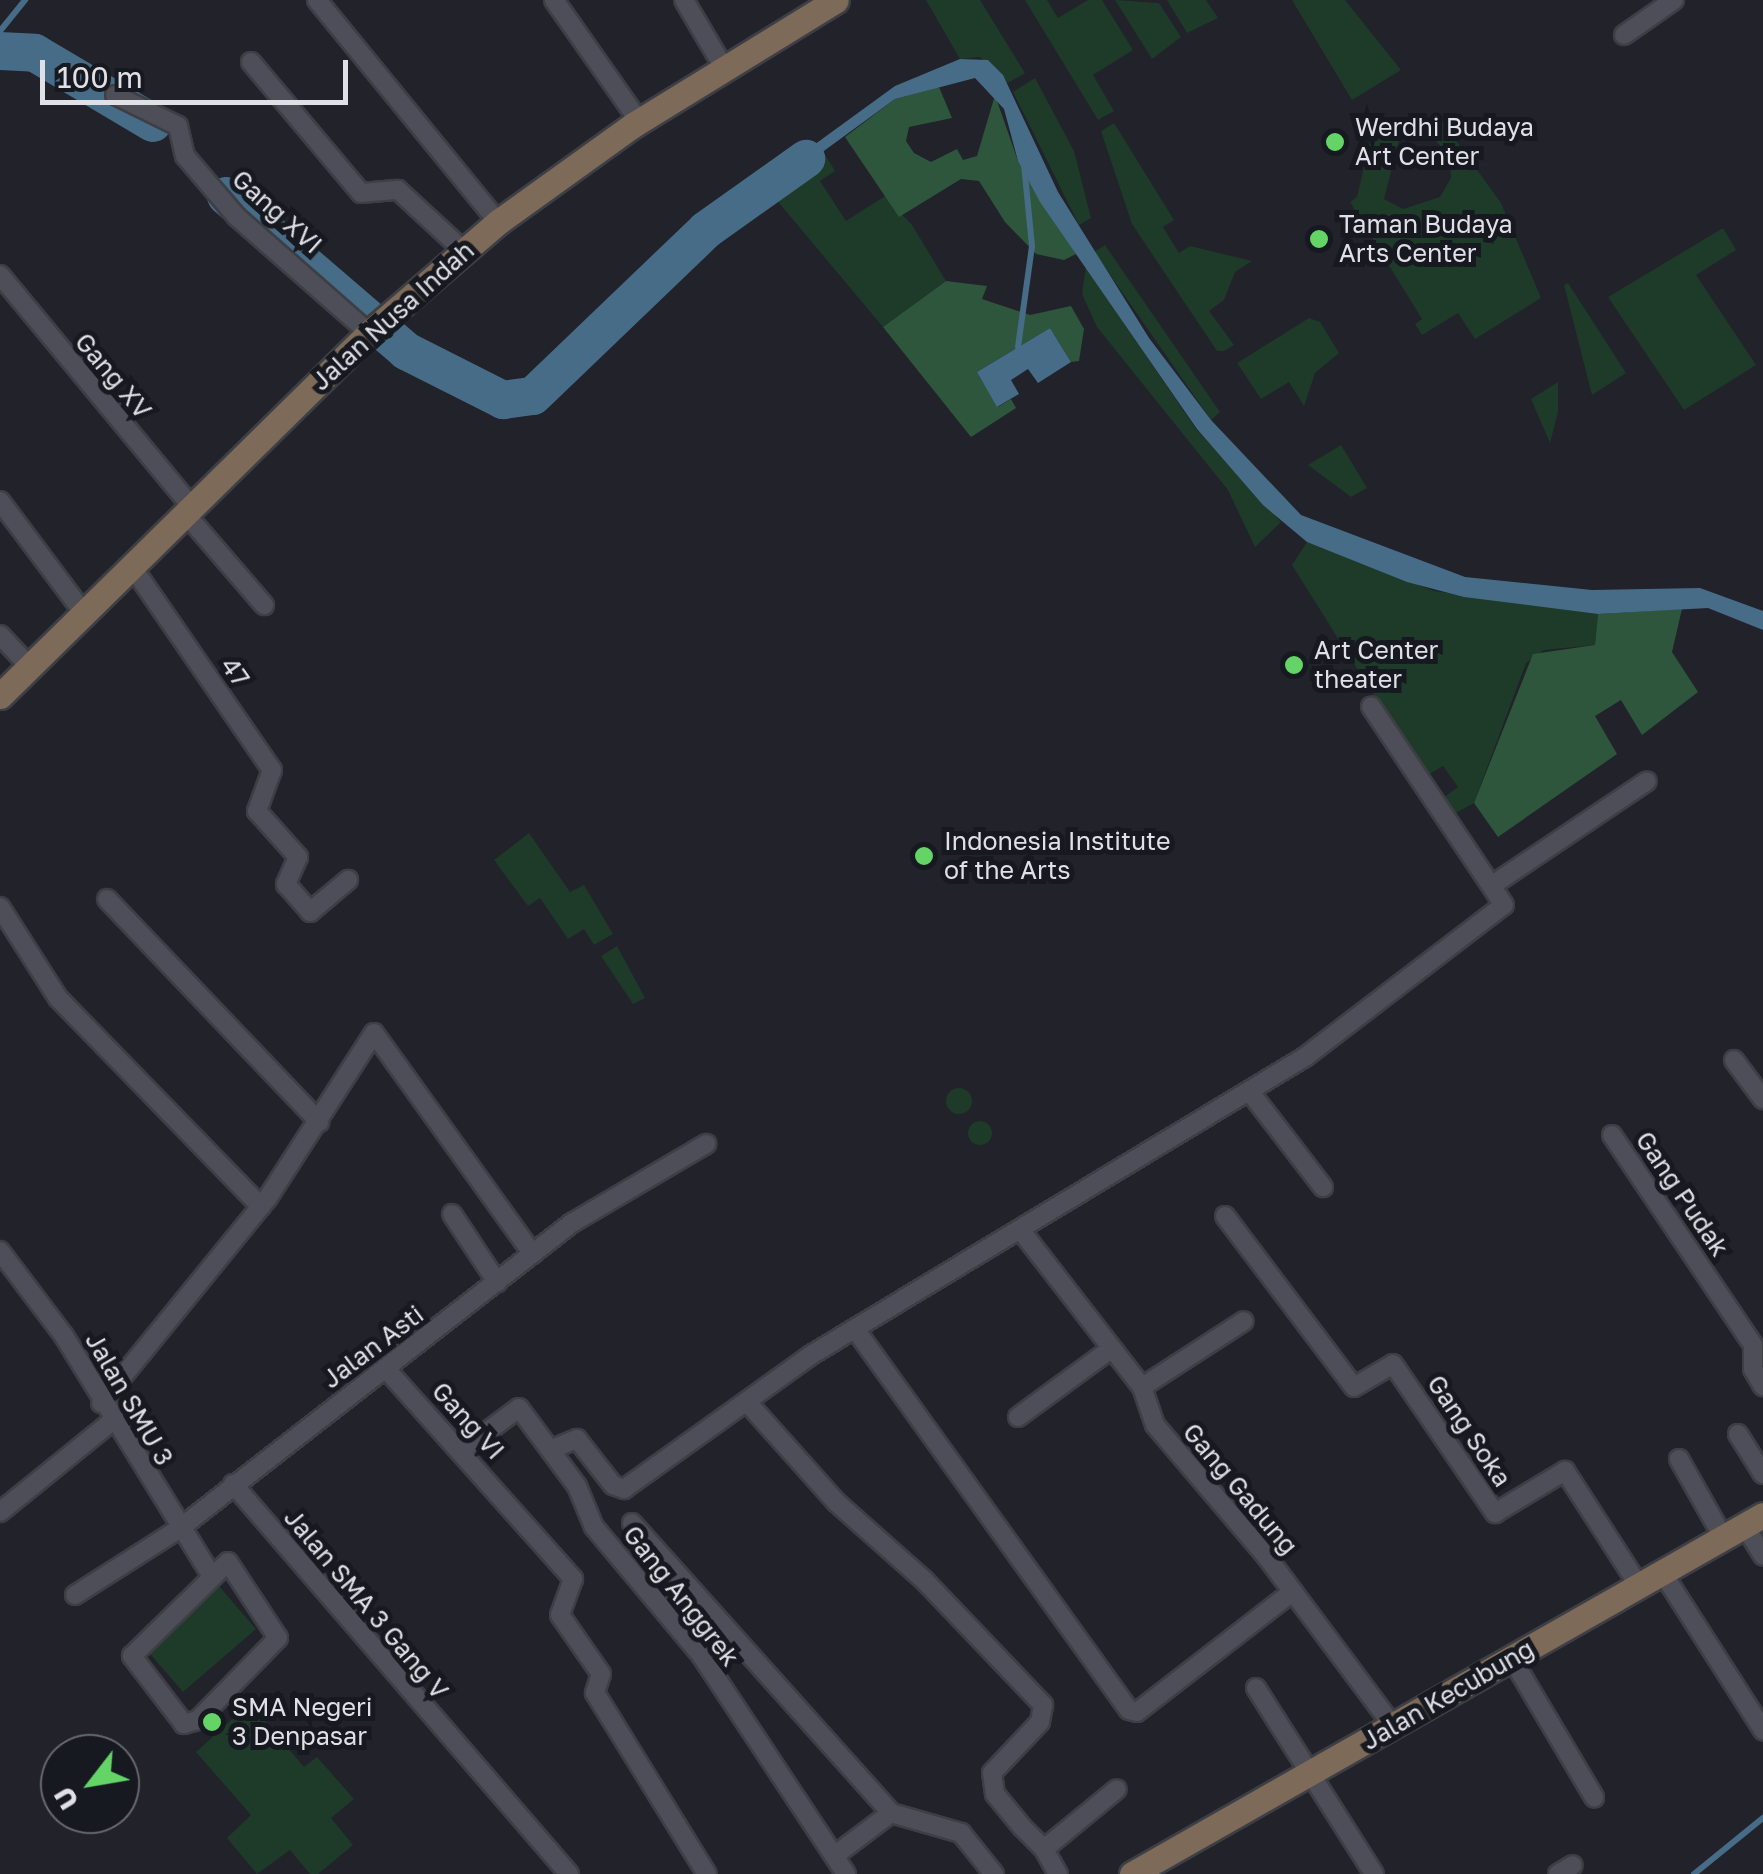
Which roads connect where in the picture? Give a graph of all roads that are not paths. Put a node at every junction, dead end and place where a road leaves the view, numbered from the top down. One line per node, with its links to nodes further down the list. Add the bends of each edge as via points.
1 (316, 0): 11 (street)
2 (554, 0): 10 (street)
3 (684, 0): 8 (street)
4 (836, 0): 8 (street, Jalan Nusa Indah)
5 (1674, 0): 6 (street)
6 (1624, 35)
7 (251, 62): 12 (street, via 362,194 398,190)
8 (724, 68): 10 (street, Jalan Nusa Indah)
9 (115, 95): 14 (street, Gang XVI, via 168,120 238,218)
10 (640, 122): 11 (street, Jalan Nusa Indah)
11 (498, 222): 12 (street, Jalan Nusa Indah)
12 (464, 250): 14 (street, Jalan Nusa Indah)
13 (0, 275): 16 (street, Gang XV)
14 (375, 327): 16 (street, Jalan Nusa Indah)
15 (0, 502): 19 (street)
16 (188, 510): 17 (street, Jalan Nusa Indah); 18 (street, Gang XV)
17 (131, 565): 19 (street, Jalan Nusa Indah); 25 (street, 47, via 272,770 257,811 298,857 285,882 307,910)
18 (264, 605)
19 (83, 612): 21 (street, Jalan Nusa Indah)
20 (0, 635): 21 (street)
21 (28, 666): 22 (street, Jalan Nusa Indah)
22 (0, 696)
23 (1371, 706): 26 (street)
24 (1648, 781): 26 (street)
25 (348, 880)
26 (1494, 884): 30 (street, via 1504,905)
27 (107, 899): 32 (street)
28 (0, 907): 36 (street, via 58,998)
29 (1734, 1060): 31 (street)
30 (1250, 1092): 35 (street); 39 (street)
31 (1763, 1099)
32 (319, 1122): 36 (street); 41 (street, via 376,1033)
33 (1612, 1135): 47 (street, Gang Pudak, via 1753,1345 1753,1369)
34 (706, 1144): 41 (street, Jalan Asti, via 596,1206)
35 (1323, 1187)
36 (261, 1207): 49 (street)
37 (452, 1214): 42 (street)
38 (1225, 1216): 66 (street, Gang Soka, via 1354,1387 1393,1364 1495,1512 1565,1471)
39 (1022, 1232): 44 (street); 45 (street, Gang Gadung)
40 (0, 1251): 49 (street, Jalan SMU 3, via 48,1312)
41 (532, 1254): 42 (street, Jalan Asti)
42 (497, 1282): 46 (street, Jalan Asti)
43 (1244, 1321): 48 (street)
44 (855, 1329): 50 (street); 67 (street, via 1129,1710 1137,1712)
45 (1111, 1348): 48 (street, Gang Gadung); 51 (street)
46 (387, 1370): 55 (street, Gang VI); 58 (street, Jalan Asti)
47 (1763, 1386)
48 (1142, 1387): 67 (street, Gang Gadung, via 1155,1426)
49 (100, 1402): 52 (street, Jalan SMU 3)
50 (748, 1402): 54 (street, via 624,1489 613,1485 577,1439); 77 (street, via 836,1502 924,1580 1045,1711 991,1780 995,1794)
51 (1018, 1417)
52 (111, 1422): 59 (street); 62 (street, Jalan SMU 3)
53 (1738, 1434): 57 (street)
54 (552, 1449): 55 (street, Gang Anggrek, via 518,1408); 78 (street, Gang Anggrek, via 594,1527 701,1655)
55 (462, 1452): 80 (street, Gang VI, via 573,1579 560,1616 601,1674 595,1693)
56 (1679, 1459): 61 (street)
57 (1763, 1474)
58 (232, 1484): 62 (street, Jalan Asti); 79 (street, Jalan SMA 3 Gang V)
59 (2, 1507)
60 (632, 1523): 76 (street)
61 (1743, 1526): 63 (street); 64 (street, Jalan Kecubung)
62 (180, 1528): 65 (street, Jalan SMU 3); 68 (street, Jalan Asti)
63 (1763, 1556)
64 (1662, 1572): 66 (street, Jalan Kecubung); 72 (street)
65 (212, 1575): 65 (street, via 233,1563 278,1638 198,1720 184,1724 132,1656)
66 (1639, 1586): 69 (street, Jalan Kecubung)
67 (1292, 1592): 71 (street, Gang Gadung)
68 (74, 1596)
69 (1512, 1659): 71 (street, Jalan Kecubung); 75 (street)
70 (1256, 1688): 73 (street)
71 (1393, 1726): 73 (street, Jalan Kecubung)
72 (1763, 1730)
73 (1306, 1776): 84 (street, Jalan Kecubung); 85 (street)
74 (1117, 1790): 77 (street)
75 (1594, 1797)
76 (892, 1812): 78 (street); 82 (street, via 961,1833)
77 (1044, 1849): 83 (street)
78 (834, 1856): 81 (street, Gang Anggrek)
79 (569, 1874)
80 (707, 1874)
81 (846, 1874)
82 (994, 1874)
83 (1058, 1874)
84 (1132, 1874)
85 (1374, 1874)

